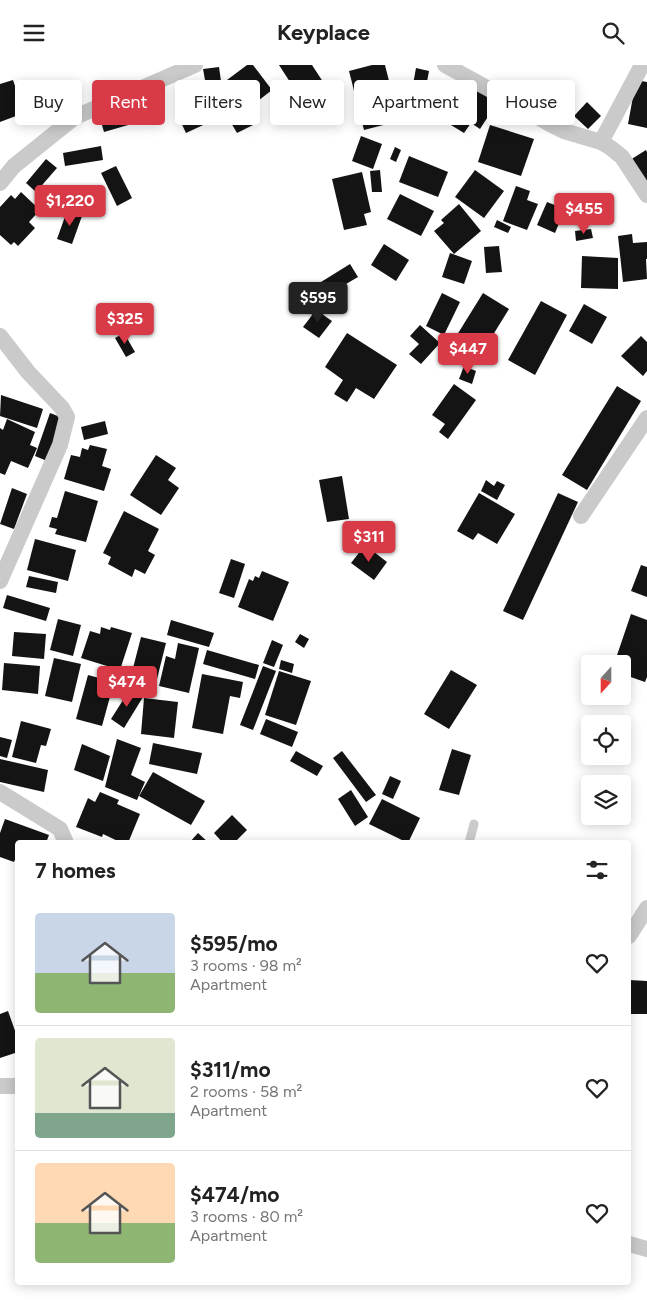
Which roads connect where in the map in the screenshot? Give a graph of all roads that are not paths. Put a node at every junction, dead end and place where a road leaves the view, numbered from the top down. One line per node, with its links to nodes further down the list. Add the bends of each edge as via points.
1 (194, 65): 5 (street, via 75,117 14,166)
2 (445, 65): 4 (street, via 564,131)
3 (642, 65): 4 (street)
4 (601, 142): 6 (street, via 622,157)
5 (0, 183)
6 (647, 195)
7 (0, 336): 10 (street, via 67,417 60,445)
8 (647, 418): 9 (street)
9 (581, 516)
10 (0, 581)
11 (0, 792): 13 (street, via 60,829)
12 (474, 823): 14 (lane)
13 (65, 840)
14 (470, 840)
15 (647, 908): 16 (street)
16 (631, 933)
17 (15, 1085): 18 (street)
18 (0, 1086)
19 (631, 1245): 20 (street)
20 (647, 1249)

